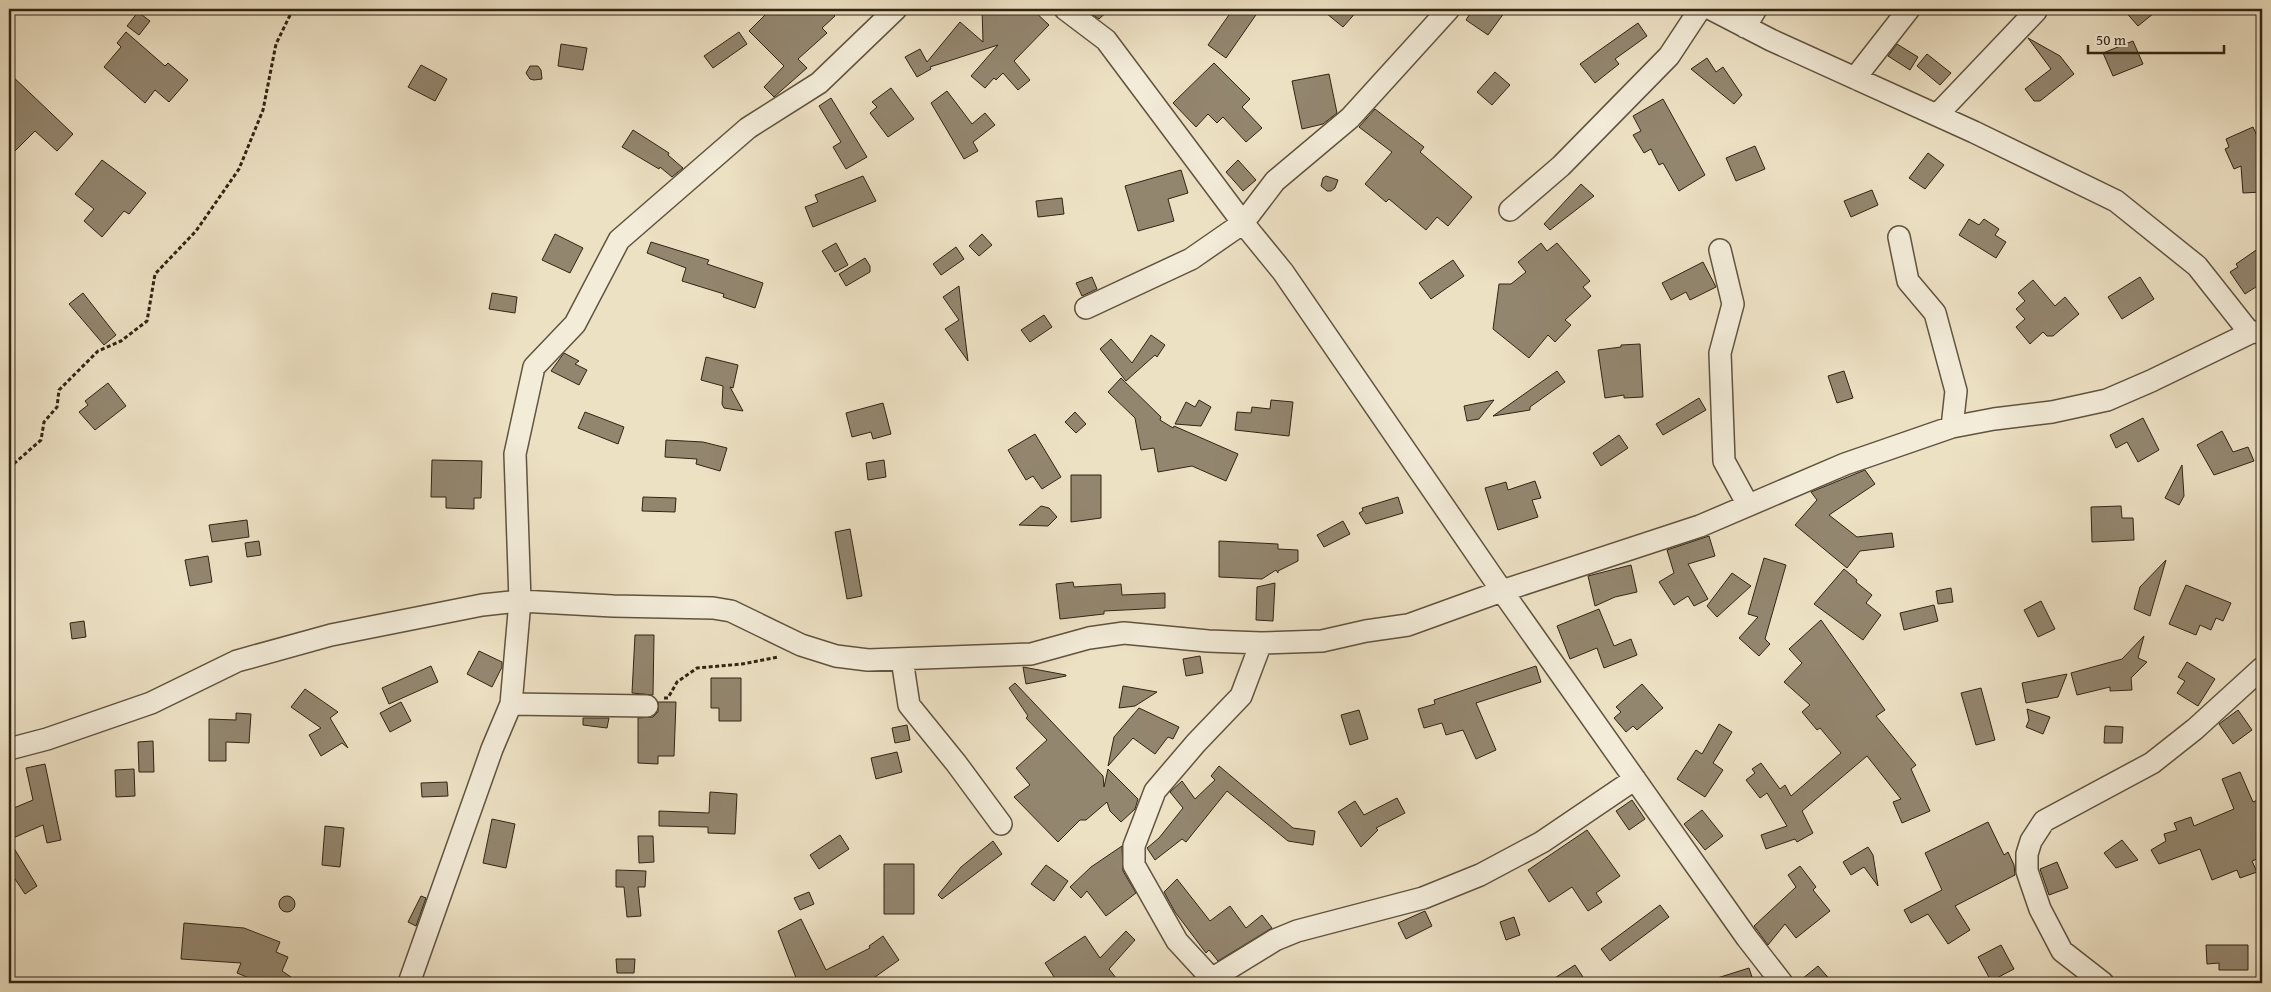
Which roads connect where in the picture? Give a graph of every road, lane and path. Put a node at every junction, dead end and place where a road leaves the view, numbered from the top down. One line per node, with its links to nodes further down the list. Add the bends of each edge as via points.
1 (293, 9): 19 (path, via 276,44 263,110 238,169 196,231 155,274 148,321 121,341 98,352 59,390 57,407 44,422 41,440)
2 (896, 9): 22 (street, via 819,82 748,128 619,240 575,324 534,367 515,454)
3 (1065, 9): 13 (street, via 1106,40)
4 (1449, 9): 13 (street, via 1350,118 1275,181)
5 (1700, 9): 12 (street, via 1669,56 1561,166)
6 (1711, 9): 9 (street)
7 (1909, 9): 10 (street)
8 (2036, 11): 11 (street)
9 (1751, 18): 10 (street)
10 (1855, 78): 11 (street)
11 (1936, 115): 17 (street, via 2116,201 2197,266)
12 (1510, 210)
13 (1243, 223): 16 (street, via 1191,259); 21 (street, via 1283,272)
14 (1899, 237): 18 (street, via 1908,281 1935,313 1956,391)
15 (1720, 250): 20 (street, via 1733,304 1720,353 1724,461)
16 (1086, 308)
17 (2256, 332): 18 (street, via 2107,400)
18 (1952, 427): 20 (street, via 1845,464)
19 (9, 468)
20 (1748, 506): 21 (street, via 1700,526)
21 (1502, 591): 24 (street, via 1408,624 1322,641); 30 (street)
22 (520, 601): 23 (street, via 713,608 731,611); 27 (street); 29 (street, via 482,605 331,635 237,661 151,703)
23 (790, 640): 25 (street, via 836,656); 28 (path, via 778,656 742,664 697,668 677,682 668,698)
24 (1261, 643): 25 (street, via 1178,640 1124,633 1089,638 1031,654); 32 (street, via 1240,696 1155,791 1134,846 1134,864 1177,941)
25 (902, 660): 31 (street, via 909,705)
26 (2262, 668): 35 (street, via 2152,763 2044,821 2031,841 2027,871 2040,909 2062,951)
27 (511, 704): 28 (street); 33 (street)
28 (647, 706)
29 (9, 749)
30 (1635, 779): 32 (street, via 1542,842 1480,875 1423,898 1297,931 1275,940); 34 (street)
31 (1001, 824)
32 (1208, 981)
33 (409, 983)
34 (1782, 983)
35 (2103, 983)

